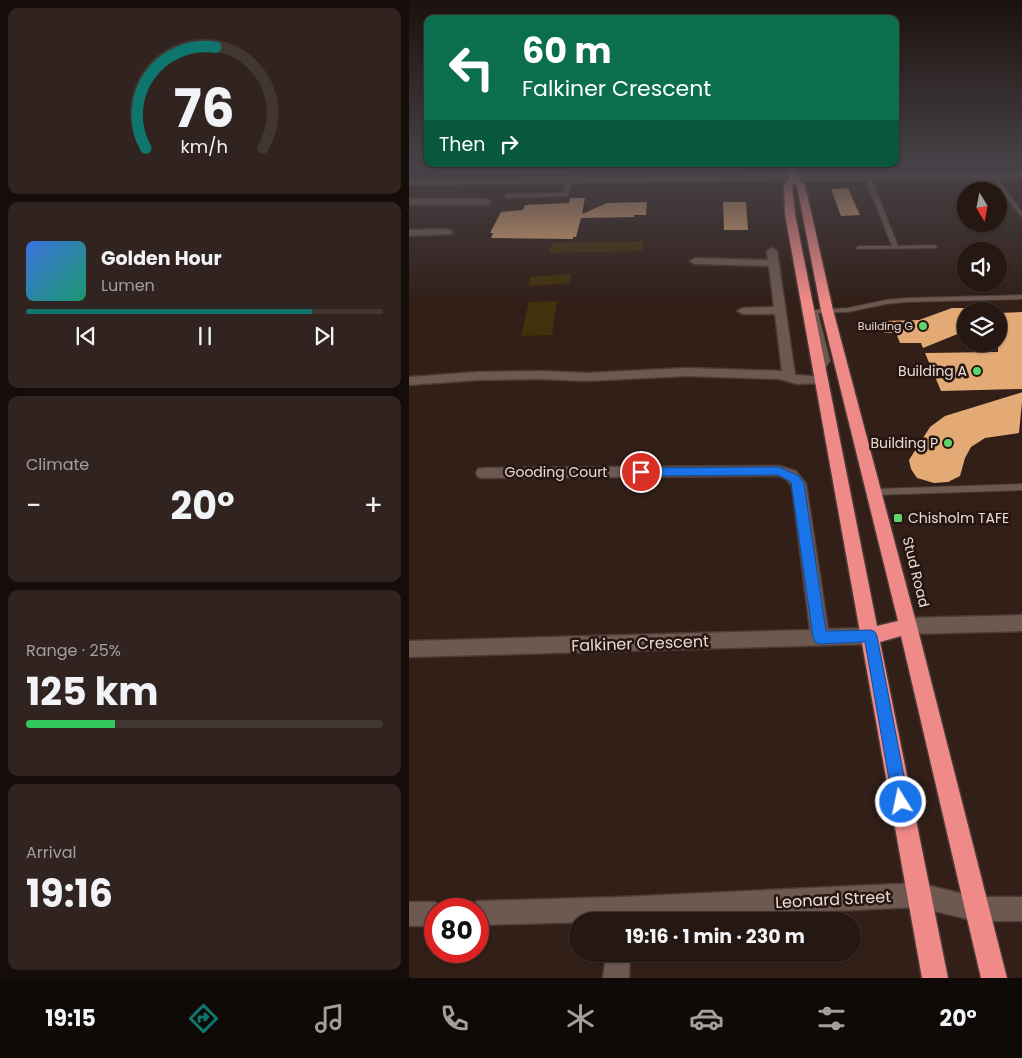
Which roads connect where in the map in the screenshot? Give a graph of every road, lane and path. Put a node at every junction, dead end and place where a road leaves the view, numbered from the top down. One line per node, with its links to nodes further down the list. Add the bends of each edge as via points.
1 (789, 211): 14 (highway, Stud Road)
2 (806, 211): 12 (highway, Stud Road)
3 (882, 211): 8 (lane)
4 (448, 232): 5 (street)
5 (409, 233)
6 (934, 247): 8 (lane)
7 (859, 248): 8 (lane)
8 (897, 248)
9 (695, 261): 11 (street, via 773,257)
10 (1022, 297): 12 (lane, via 906,300 848,310)
11 (779, 310): 13 (street); 15 (street)
12 (827, 310): 14 (lane, via 815,313 826,361); 19 (highway, Stud Road)
13 (743, 311)
14 (821, 375): 15 (street, via 797,380); 22 (highway, Stud Road)
15 (789, 376): 16 (street, via 687,372 586,377 478,376)
16 (409, 381)
17 (483, 473): 23 (street, Gooding Court, via 785,472 799,484)
18 (1022, 487): 19 (lane)
19 (874, 492): 21 (highway, Stud Road)
20 (1022, 623): 21 (street)
21 (908, 626): 22 (highway); 26 (highway, Stud Road)
22 (871, 636): 23 (street, Falkiner Crescent); 25 (highway, Stud Road)
23 (820, 637): 24 (street, Falkiner Crescent)
24 (409, 649)
25 (918, 895): 26 (street, Leonard Street); 28 (street, Leonard Street); 35 (highway, Stud Road)
26 (977, 909): 27 (street, Leonard Street); 36 (highway, Stud Road)
27 (1022, 909)
28 (665, 912)
29 (489, 913): 32 (street, Leonard Street)
30 (409, 914): 31 (street)
31 (424, 914)
32 (569, 914)
33 (617, 962): 34 (street)
34 (616, 978)
35 (935, 978)
36 (994, 978)

